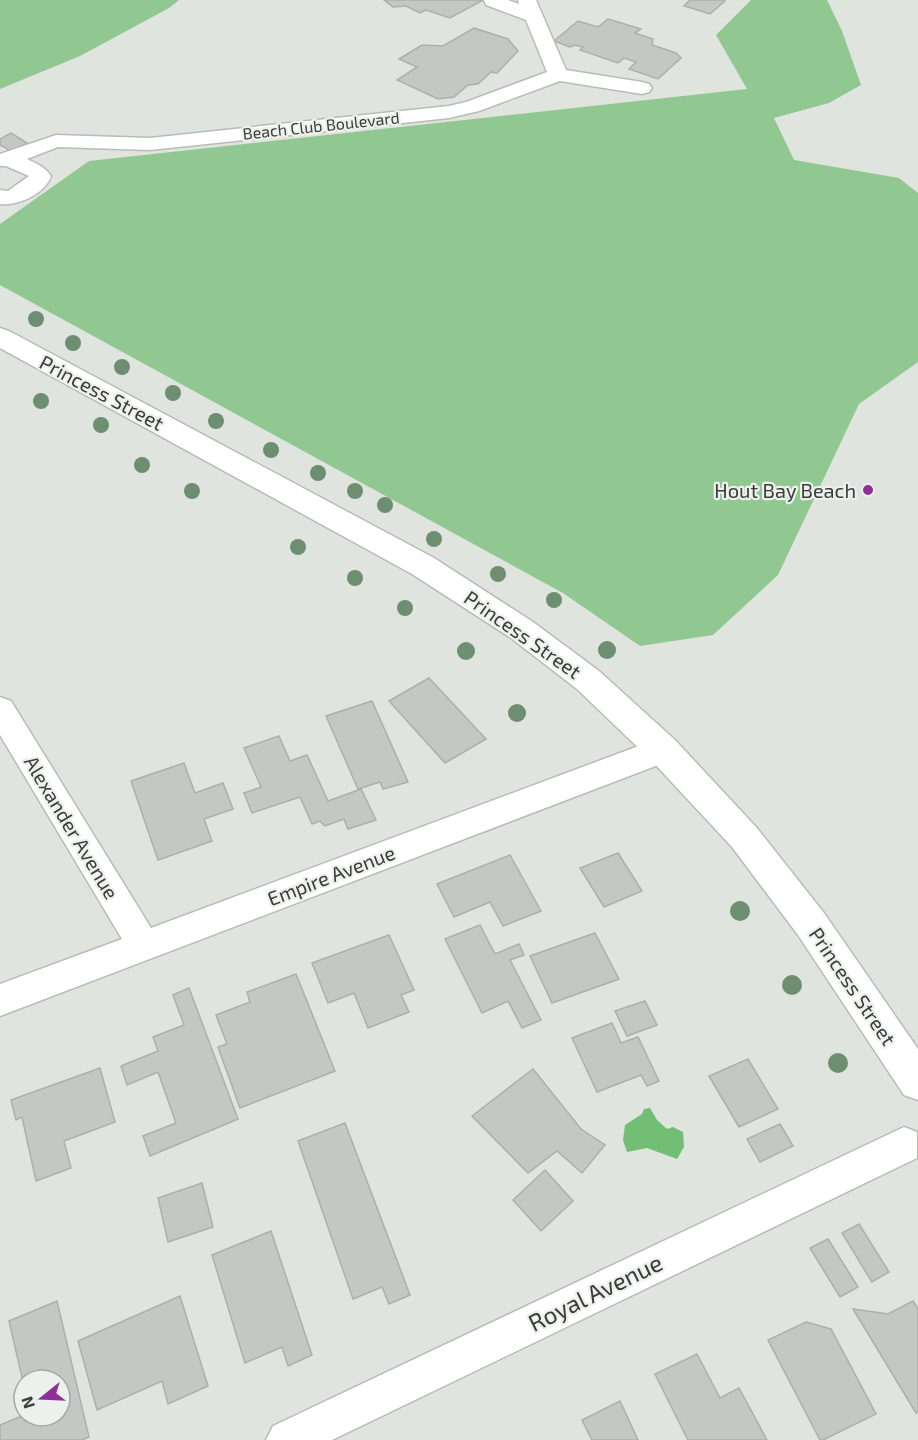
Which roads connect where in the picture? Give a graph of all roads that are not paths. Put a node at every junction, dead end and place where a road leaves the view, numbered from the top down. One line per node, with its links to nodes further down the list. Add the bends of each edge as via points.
1 (493, 1): 2 (street)
2 (529, 8): 3 (street)
3 (558, 75): 4 (street); 5 (street, Beach Club Boulevard, via 449,112 150,144 56,141)
4 (642, 88)
5 (3, 161): 6 (street, via 36,171 40,176 12,198)
6 (0, 197)
7 (0, 337): 9 (street, Princess Street, via 466,592 588,680)
8 (0, 709): 10 (street, Alexander Avenue)
9 (663, 750): 10 (street, Empire Avenue); 12 (street, Princess Street, via 744,837 812,924)
10 (144, 945): 11 (street, Empire Avenue)
11 (0, 1000)
12 (918, 1082)
13 (904, 1144): 14 (street, Royal Avenue)
14 (287, 1440)

